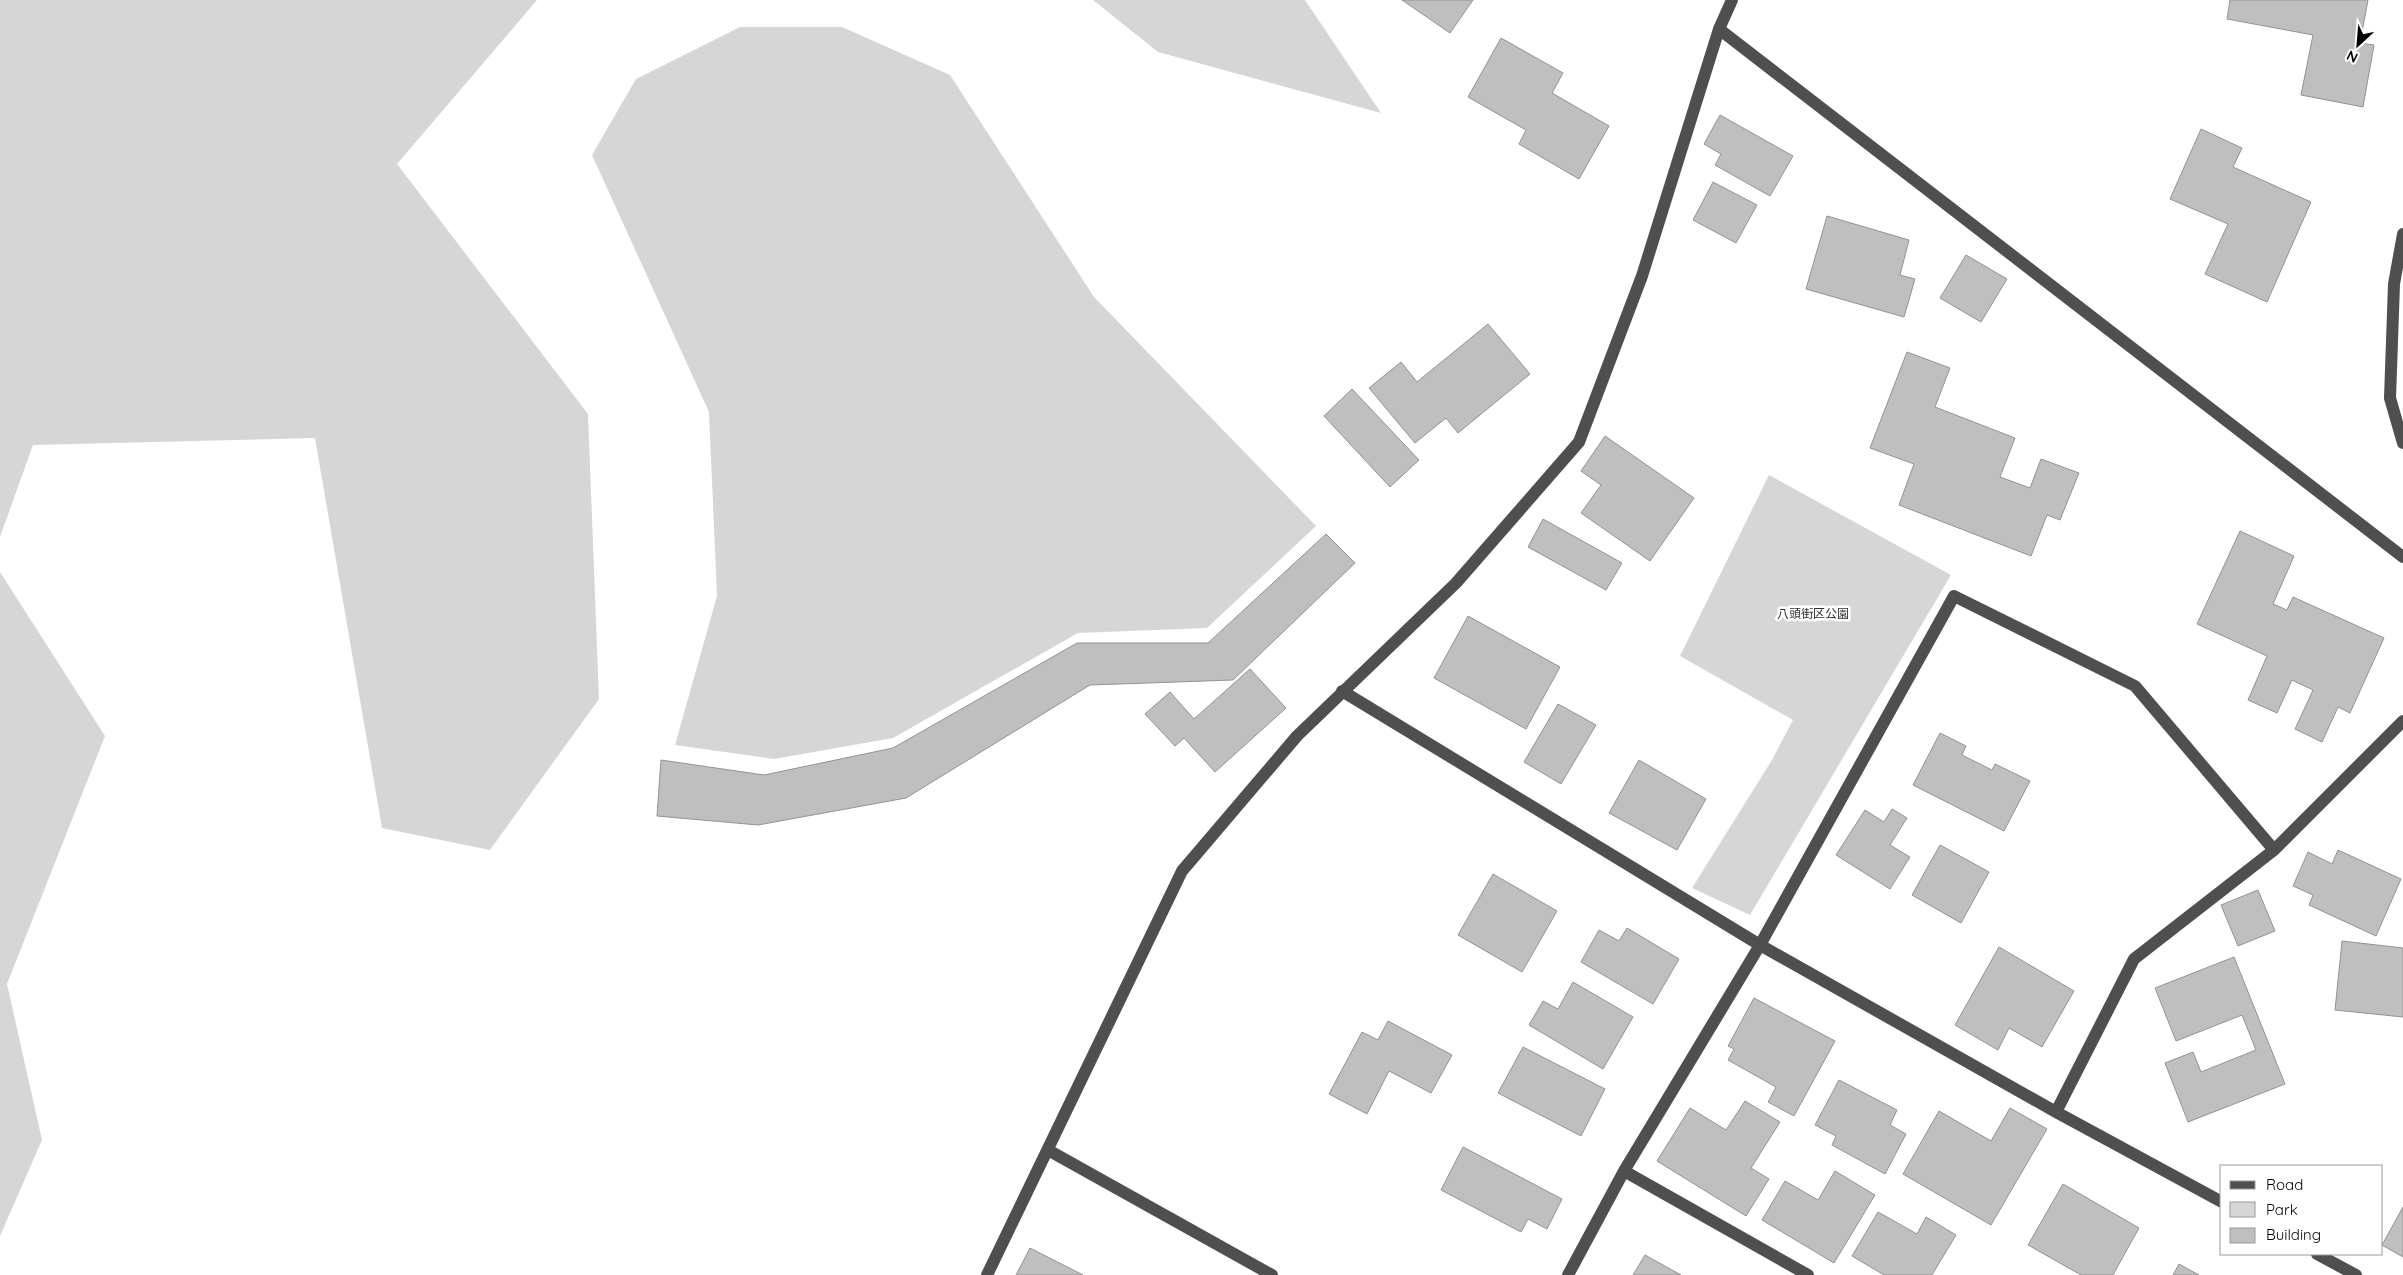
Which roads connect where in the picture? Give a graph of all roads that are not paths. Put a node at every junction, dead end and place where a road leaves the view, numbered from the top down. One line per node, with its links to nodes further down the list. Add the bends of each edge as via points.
1 (1732, 0): 2 (street)
2 (1719, 29): 5 (street); 6 (street, via 1642,276 1578,442 1456,583)
3 (2403, 234): 4 (street, via 2394,284 2390,398)
4 (2403, 443)
5 (2403, 557)
6 (1342, 691): 9 (street); 11 (street, via 1297,736 1182,871)
7 (2403, 721): 8 (street)
8 (2274, 850): 9 (street, via 2135,686 1954,596); 10 (street, via 2134,959)
9 (1760, 945): 10 (street); 12 (street)
10 (2056, 1112): 13 (street)
11 (1048, 1150): 15 (street); 16 (street)
12 (1624, 1171): 17 (street); 18 (street)
13 (2220, 1201)
14 (2319, 1255): 19 (street)
15 (987, 1275)
16 (1272, 1275)
17 (1568, 1275)
18 (1808, 1275)
19 (2356, 1275)

